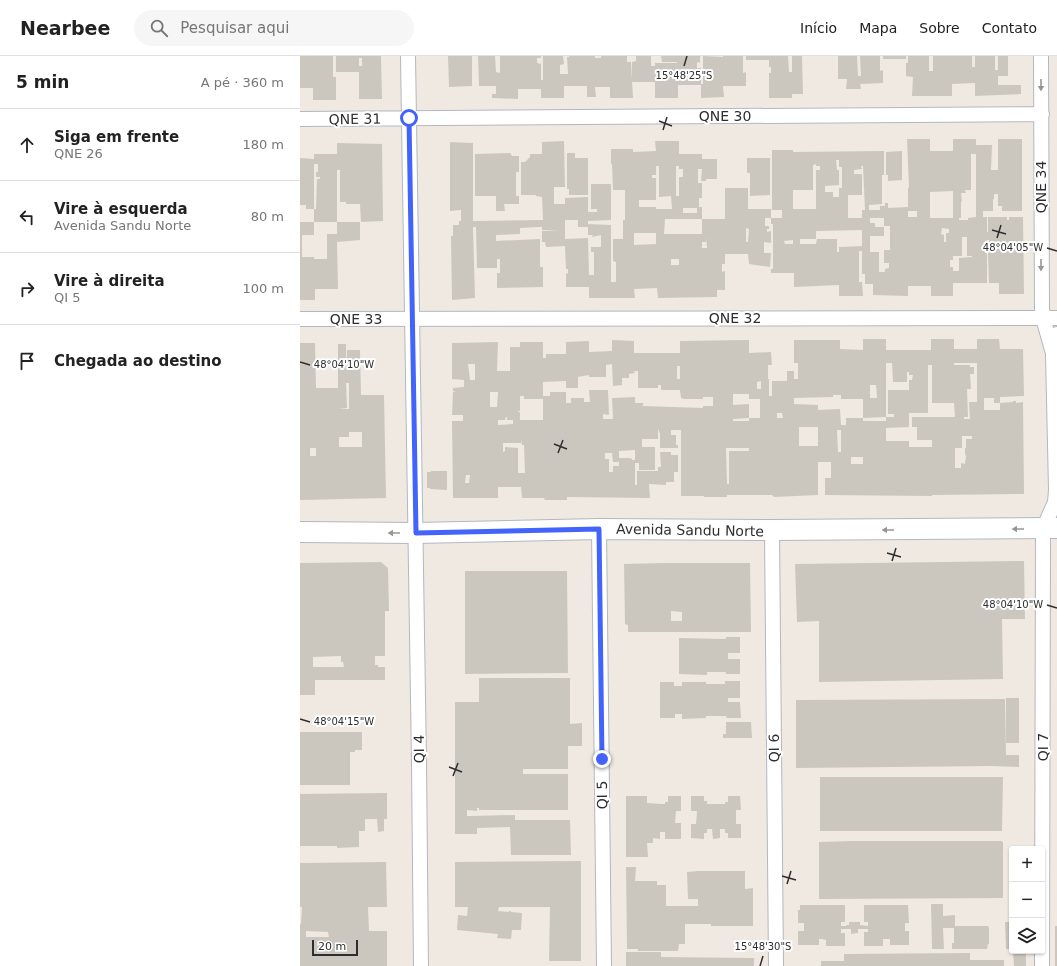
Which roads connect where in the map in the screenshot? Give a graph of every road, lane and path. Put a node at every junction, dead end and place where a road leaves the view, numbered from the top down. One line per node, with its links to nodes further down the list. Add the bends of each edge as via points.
1 (408, 56): 4 (street, QI 4)
2 (1041, 56): 3 (street, QNE 34, one-way to 3)
3 (1042, 114): 4 (street, QNE 30); 7 (street, QNE 34, one-way to 7, via 1041,254)
4 (409, 118): 5 (street, QNE 31); 6 (street, QI 4)
5 (300, 119)
6 (412, 318): 7 (street, QNE 32); 8 (street, QNE 33); 15 (street, QI 4)
7 (1050, 318): 10 (street, QNE 34)
8 (300, 319)
9 (1057, 334): 10 (street)
10 (1053, 354): 11 (street, via 1056,490)
11 (1050, 528): 13 (main road, Avenida Sandu Norte, one-way to 13); 19 (street, QI 7)
12 (599, 529): 13 (main road, Avenida Sandu Norte); 15 (main road, Avenida Sandu Norte); 17 (street, QI 5)
13 (772, 530): 18 (street, QI 6)
14 (300, 532): 15 (main road, Avenida Sandu Norte, one-way to 14)
15 (416, 533): 16 (street, QI 4)
16 (420, 966)
17 (604, 966)
18 (776, 966)
19 (1042, 966)

